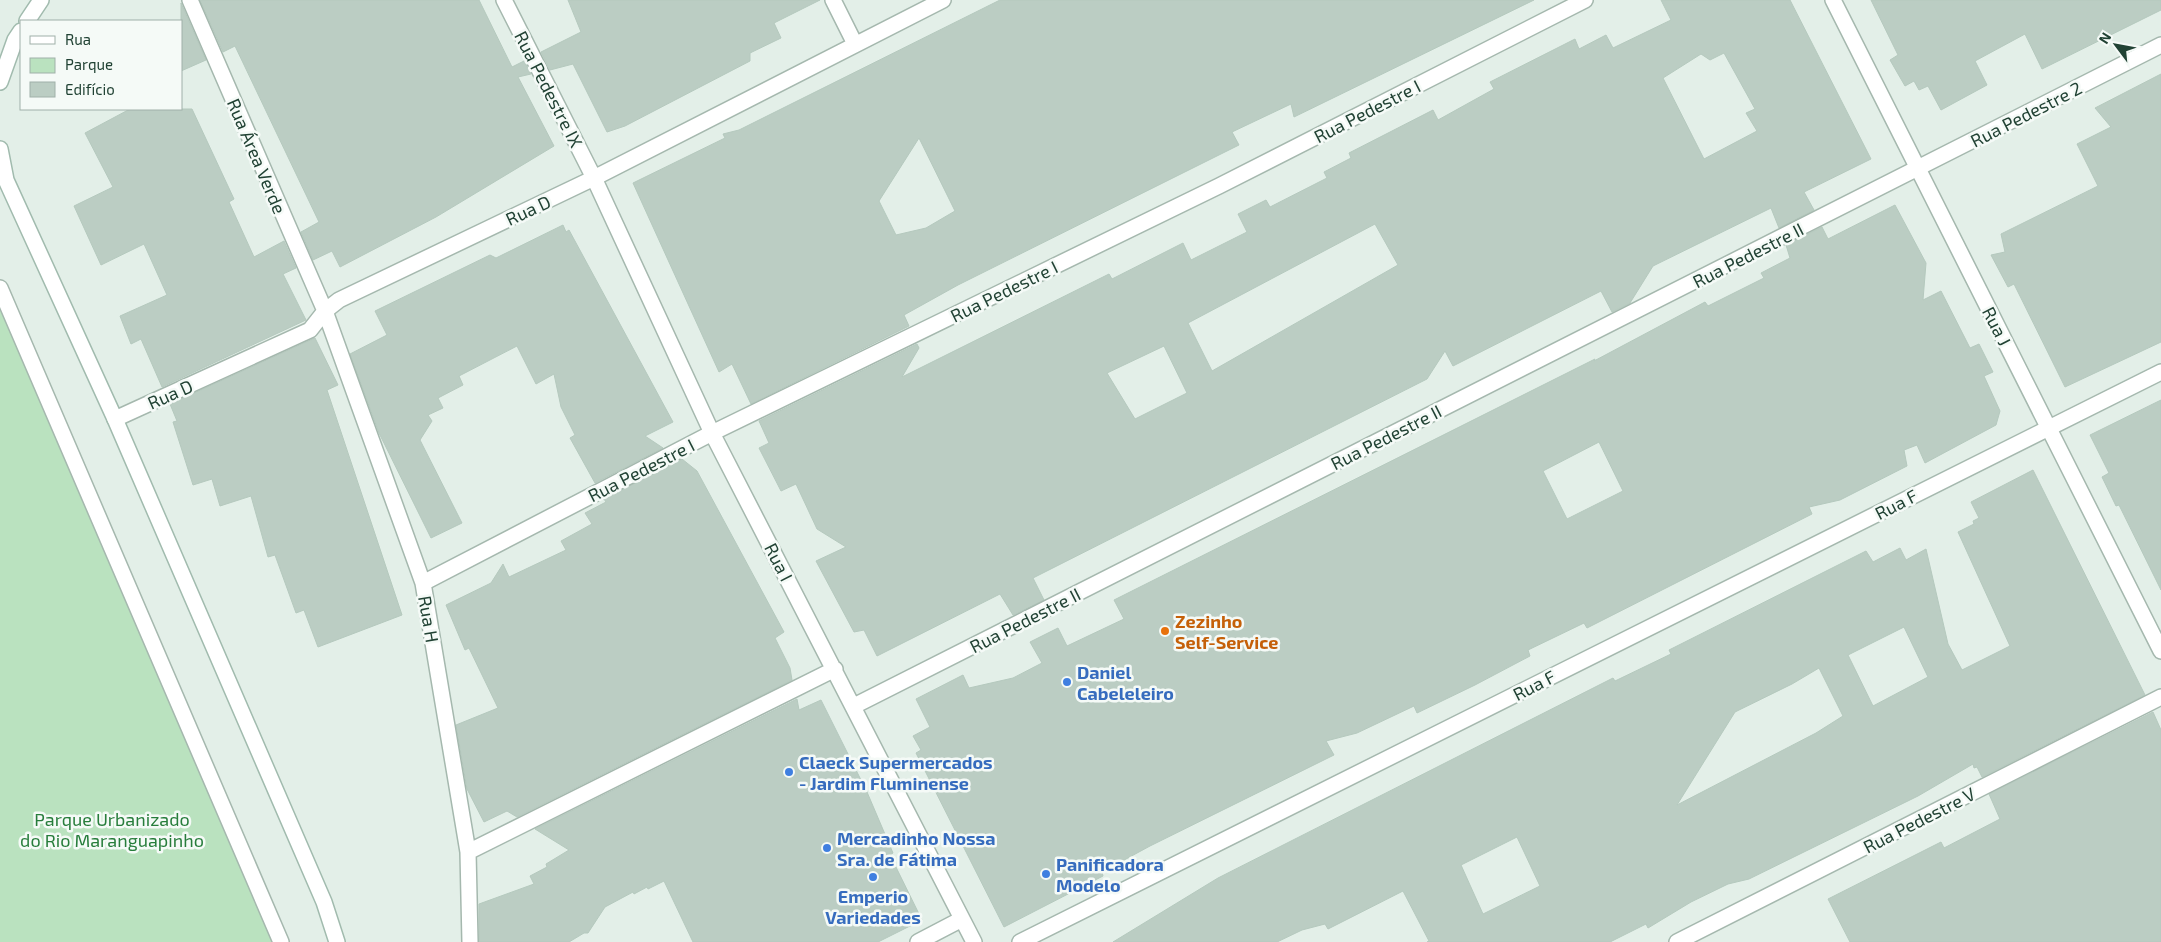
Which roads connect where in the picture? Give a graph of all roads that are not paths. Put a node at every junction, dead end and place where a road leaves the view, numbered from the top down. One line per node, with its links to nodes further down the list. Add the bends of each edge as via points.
1 (41, 0): 8 (street)
2 (190, 0): 17 (street, Rua Área Verde)
3 (504, 0): 15 (street, Rua Pedestre IX)
4 (833, 0): 10 (street)
5 (943, 0): 10 (street, Rua D)
6 (1586, 0): 21 (street, Rua Pedestre I, via 1219,186)
7 (1833, 0): 14 (street, Rua J)
8 (28, 20)
9 (20, 33): 12 (street)
10 (856, 44): 15 (street, Rua D)
11 (2161, 45): 14 (street, Rua Pedestre 2)
12 (0, 82)
13 (0, 149): 19 (street, via 6,180)
14 (1918, 168): 20 (street, Rua J); 26 (street, Rua Pedestre II)
15 (594, 178): 17 (street, Rua D, via 339,300); 21 (street, Rua I)
16 (0, 288): 29 (street)
17 (325, 311): 19 (street, Rua D, via 310,330); 22 (street, Rua H)
18 (2161, 372): 20 (street, Rua F)
19 (115, 419): 30 (street, via 324,902)
20 (2047, 427): 23 (street, Rua J); 34 (street, Rua F)
21 (712, 433): 22 (street, Rua Pedestre I); 24 (street, Rua I)
22 (423, 583): 27 (street, Rua H)
23 (2161, 652)
24 (835, 669): 26 (street, Rua I); 27 (street)
25 (2161, 697): 35 (street, Rua Pedestre V)
26 (854, 706): 28 (street, Rua I)
27 (468, 852): 31 (street, Rua H)
28 (962, 919): 32 (street); 33 (street, Rua I)
29 (280, 942)
30 (337, 942)
31 (470, 942)
32 (918, 942)
33 (974, 942)
34 (1020, 942)
35 (1677, 942)

